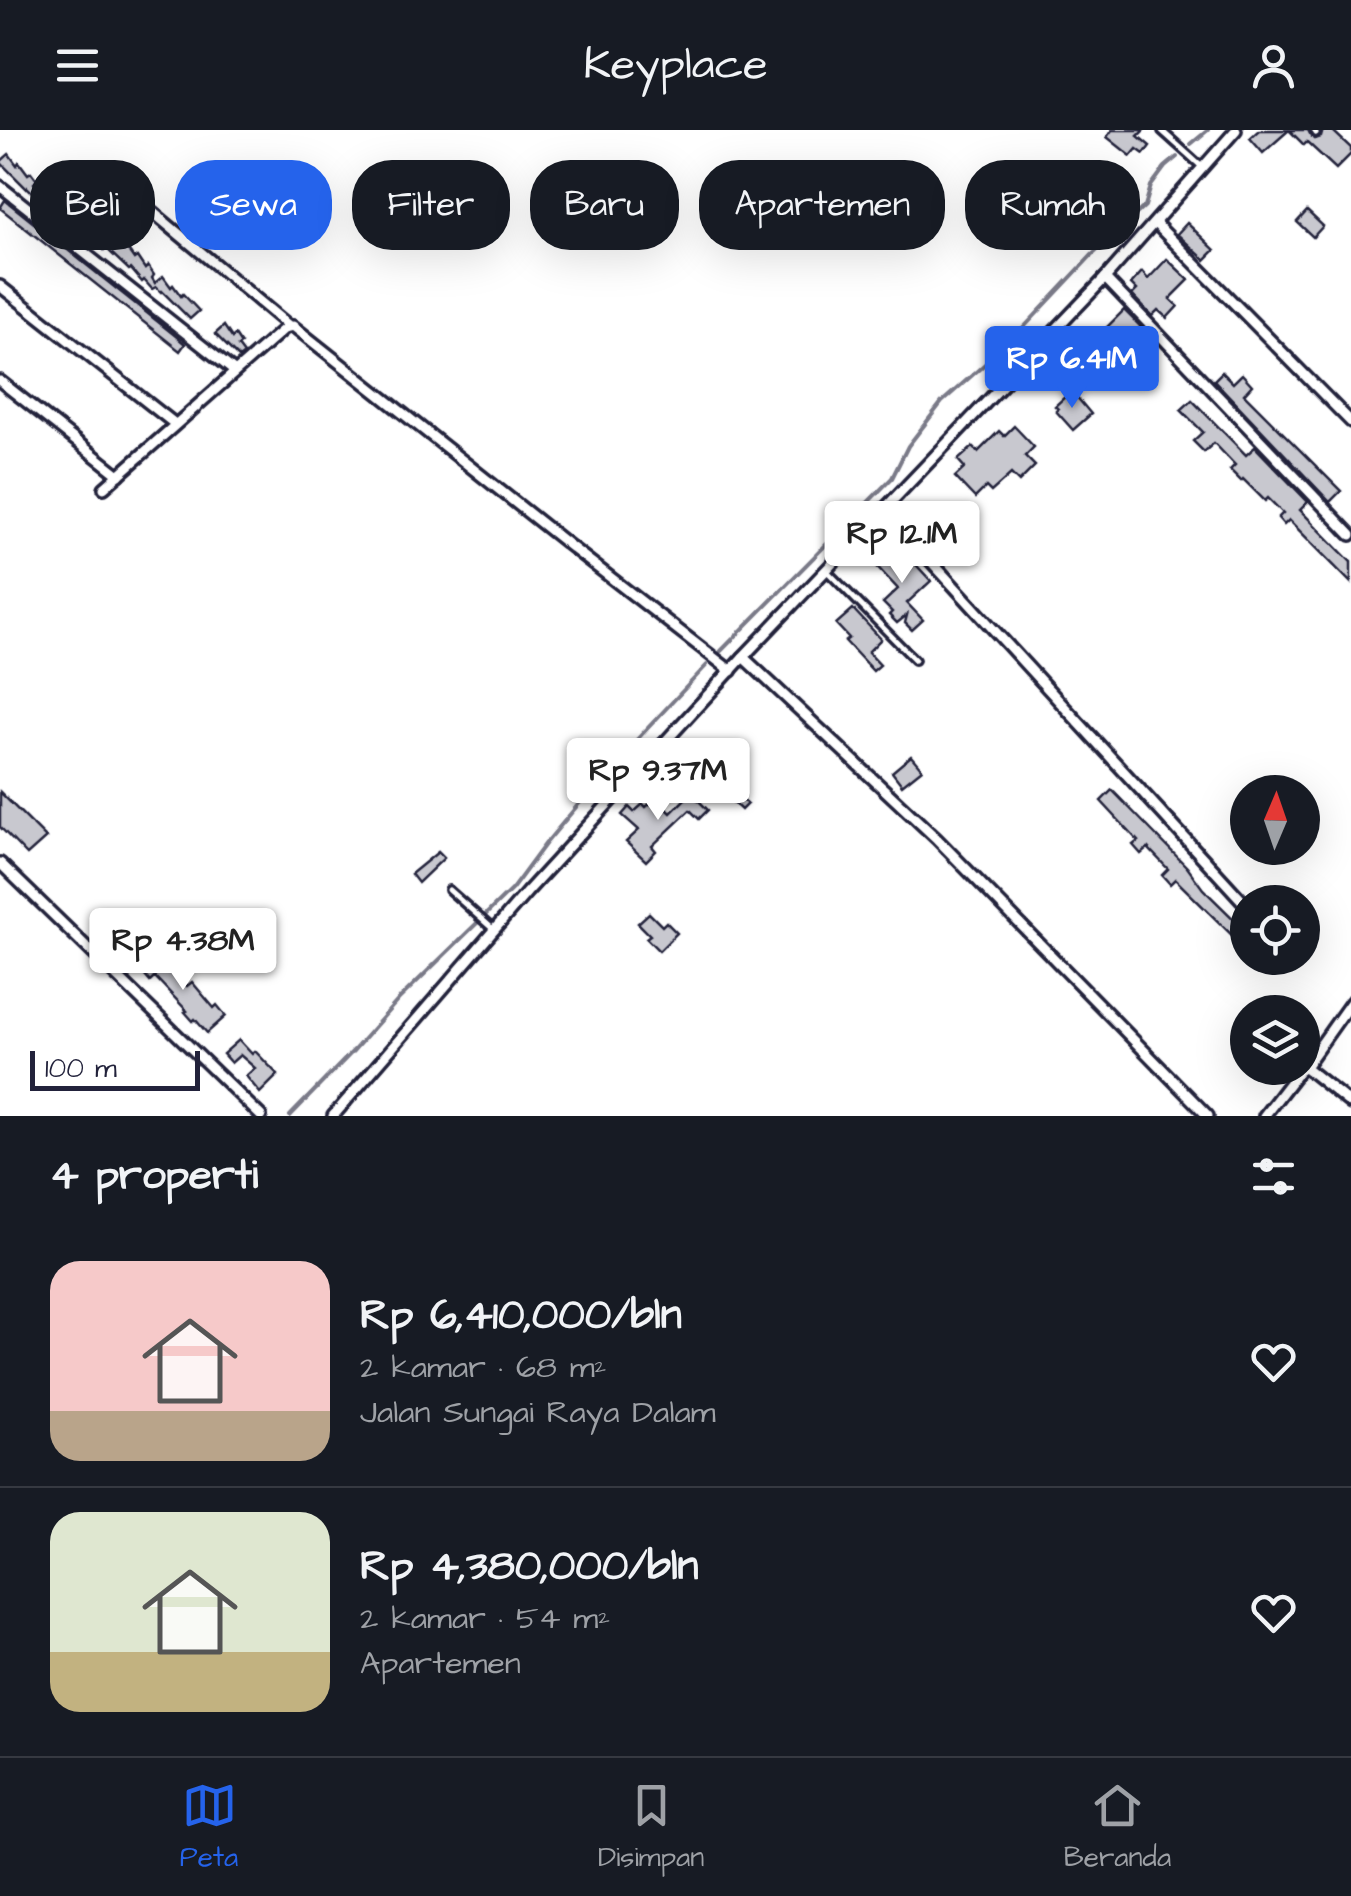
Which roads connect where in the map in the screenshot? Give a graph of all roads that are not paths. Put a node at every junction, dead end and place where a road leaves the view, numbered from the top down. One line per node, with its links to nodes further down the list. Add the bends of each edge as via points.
1 (1236, 130): 3 (street)
2 (1162, 131): 3 (lane)
3 (1202, 167): 6 (street)
4 (0, 186): 10 (street)
5 (155, 213): 9 (street)
6 (1155, 223): 7 (street); 12 (street)
7 (1105, 278): 16 (street); 17 (street)
8 (0, 286): 13 (street)
9 (289, 326): 10 (street); 21 (street)
10 (234, 371): 13 (street)
11 (0, 381): 14 (street)
12 (1351, 422)
13 (176, 424): 14 (street)
14 (119, 475): 15 (street)
15 (104, 488)
16 (883, 510): 18 (street); 23 (street)
17 (1351, 534)
18 (826, 570): 19 (street); 20 (lane)
19 (744, 657): 21 (street); 33 (street, via 937,839)
20 (915, 660)
21 (732, 672): 25 (street)
22 (0, 863): 32 (street)
23 (1230, 886)
24 (449, 890): 25 (lane)
25 (494, 930): 31 (street)
26 (1351, 1002): 27 (street)
27 (1320, 1044)
28 (1320, 1080): 30 (street)
29 (1289, 1085): 34 (street)
30 (1351, 1104)
31 (335, 1115)
32 (261, 1116)
33 (1208, 1116)
34 (1264, 1116)

